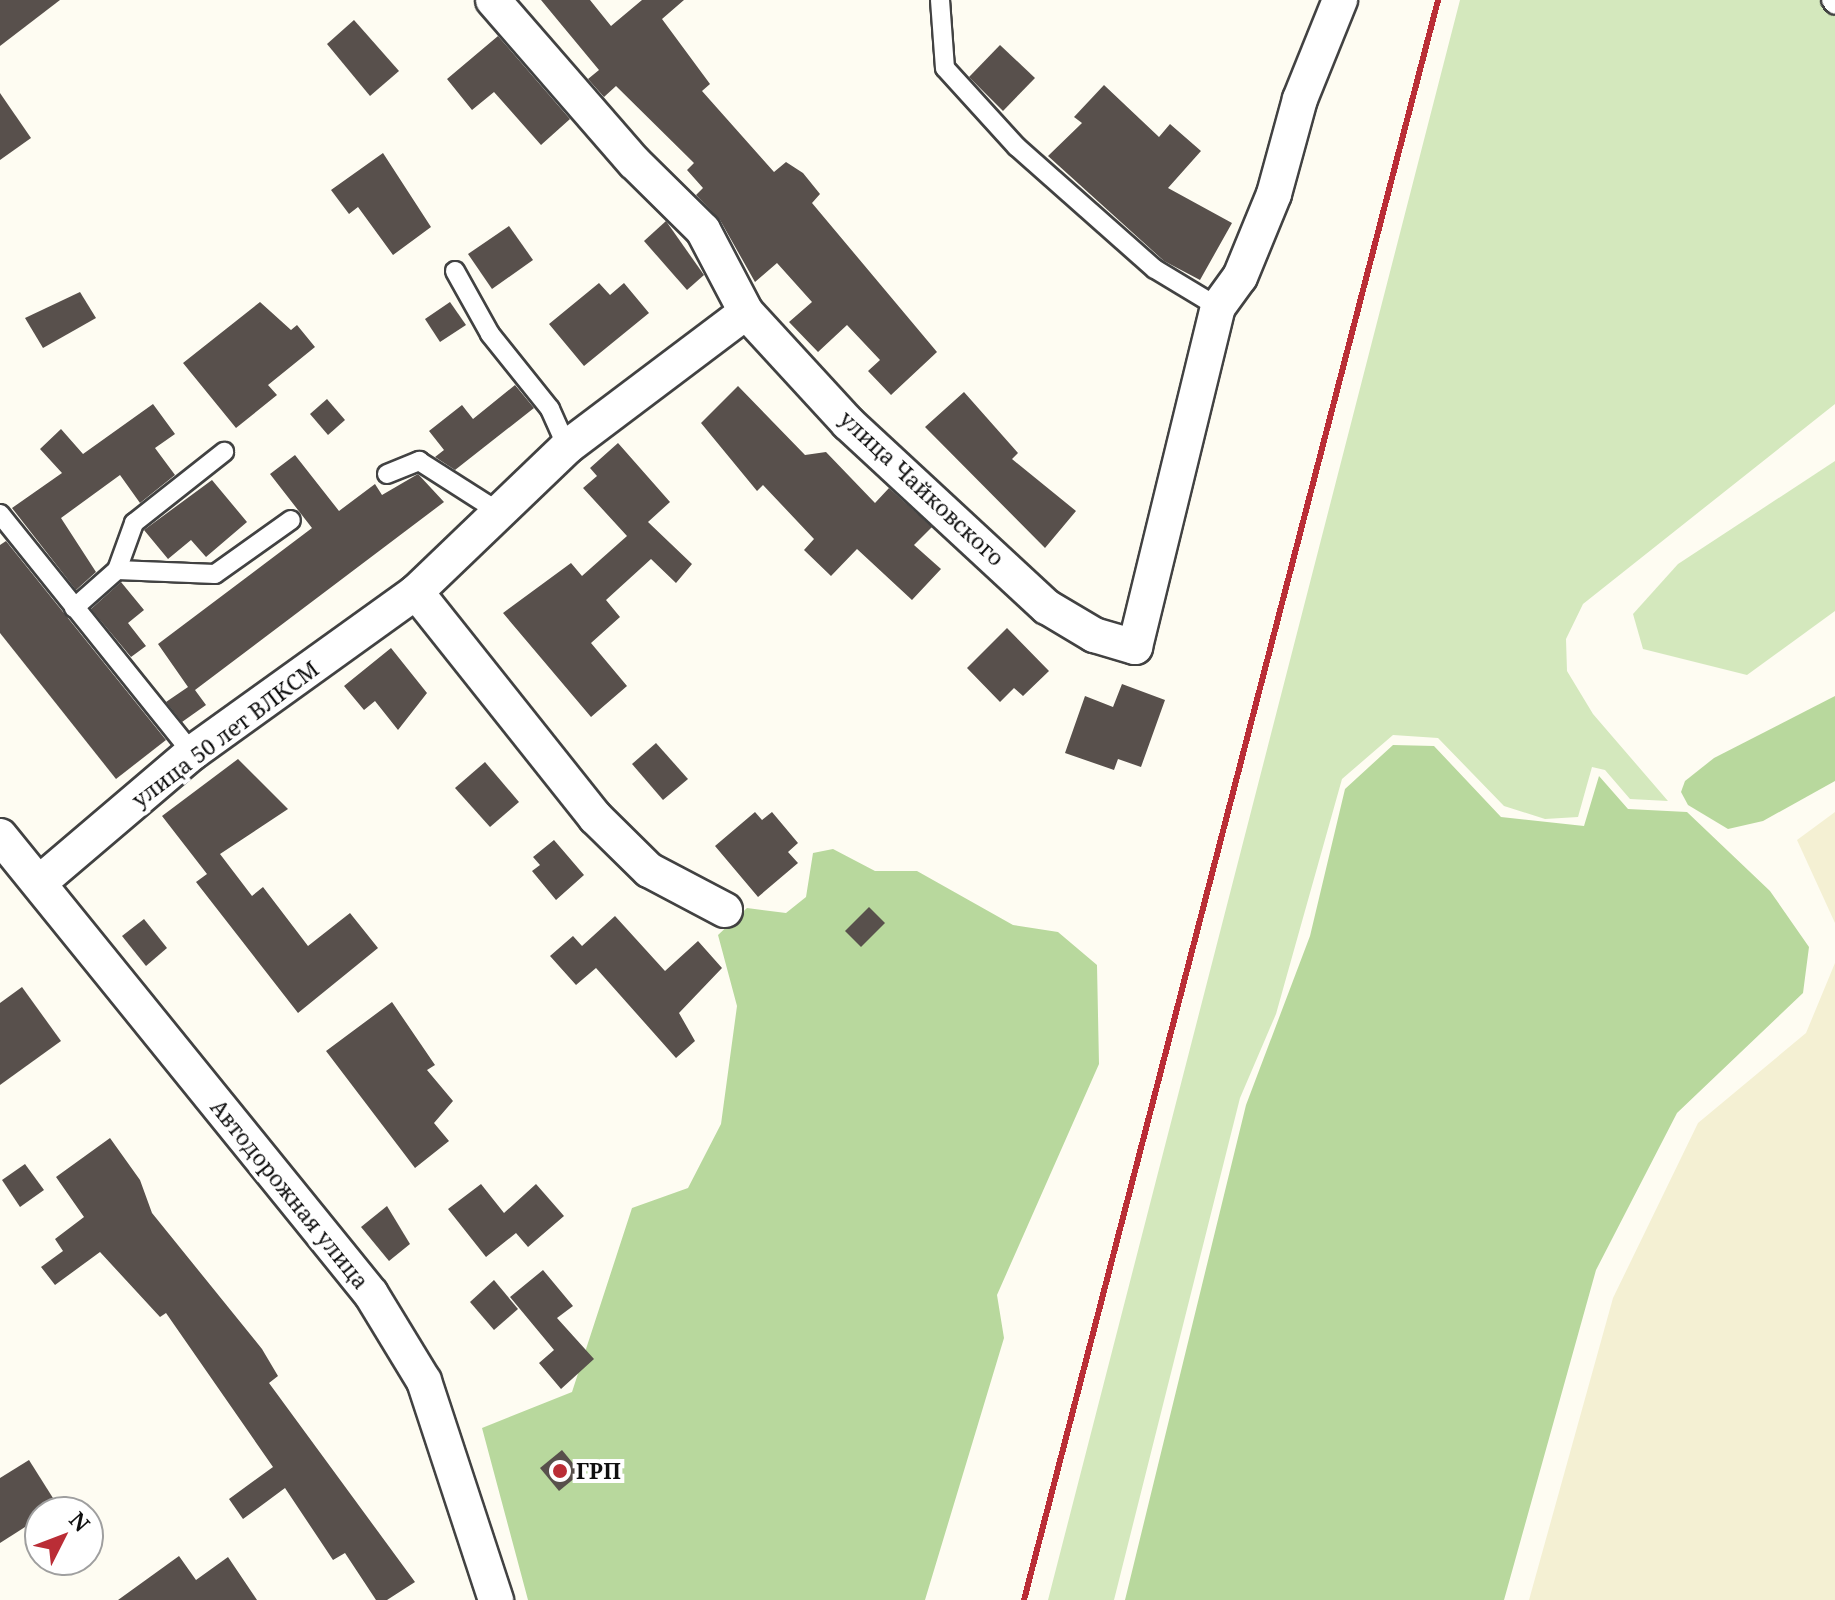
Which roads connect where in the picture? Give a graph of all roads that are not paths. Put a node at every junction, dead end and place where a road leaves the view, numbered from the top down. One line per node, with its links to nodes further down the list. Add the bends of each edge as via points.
1 (493, 0): 8 (street, улица Чайковского, via 634,162 703,230)
2 (940, 0): 7 (lane, via 945,68 1017,147 1155,269)
3 (1340, 0): 7 (street, via 1300,99 1274,194 1240,277)
4 (1831, 0): 5 (lane)
5 (1835, 5)
6 (455, 271): 9 (lane, via 490,334 550,409)
7 (1218, 307): 8 (street, улица Чайковского, via 1135,647 1047,607 889,464)
8 (746, 312): 9 (street, улица 50 лет ВЛКСМ)
9 (567, 447): 12 (street, улица 50 лет ВЛКСМ)
10 (224, 452): 15 (lane, via 134,523)
11 (387, 474): 12 (lane, via 419,461)
12 (499, 512): 16 (street, улица 50 лет ВЛКСМ)
13 (0, 514): 17 (lane)
14 (291, 520): 15 (lane, via 215,574)
15 (117, 570): 17 (lane)
16 (416, 592): 18 (street, улица 50 лет ВЛКСМ); 21 (street, via 595,817 649,870)
17 (74, 608): 18 (lane)
18 (192, 753): 20 (street, улица 50 лет ВЛКСМ)
19 (5, 851): 20 (street, Автодорожная улица)
20 (39, 883): 22 (street, Автодорожная улица, via 371,1294 424,1381)
21 (725, 910)
22 (496, 1600)

